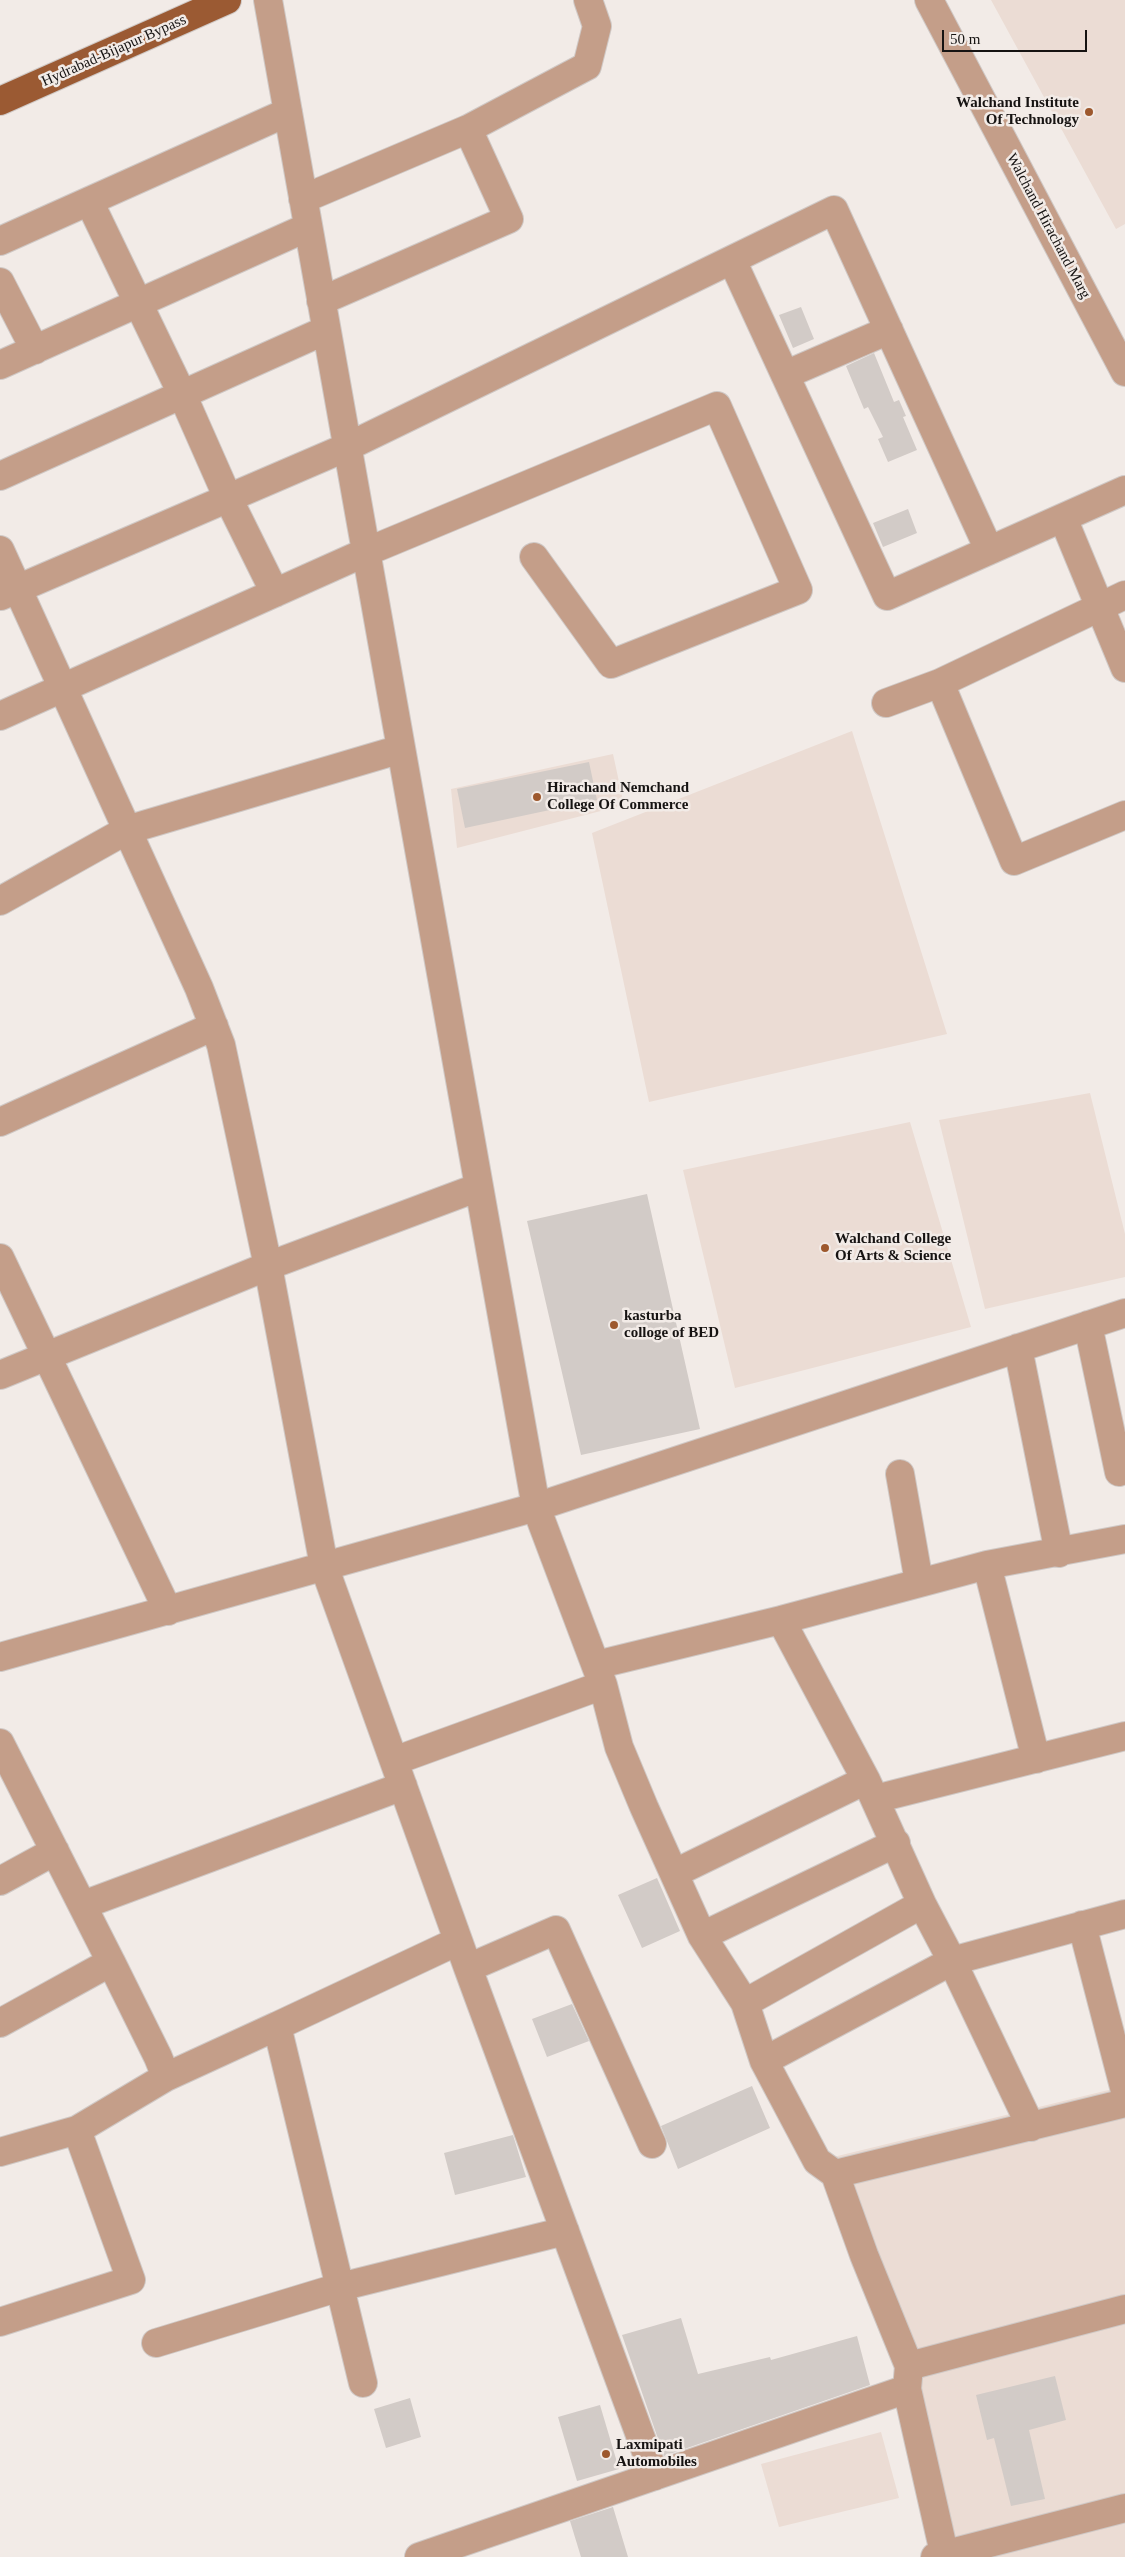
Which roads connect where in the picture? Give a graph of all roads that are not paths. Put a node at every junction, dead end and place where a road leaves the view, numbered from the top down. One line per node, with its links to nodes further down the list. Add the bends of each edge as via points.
1 (227, 0): 5 (main road, Hydrabad-Bijapur Bypass)
2 (268, 0): 6 (street)
3 (588, 0): 7 (street, via 597,26 587,66)
4 (929, 0): 20 (street, Walchand Hirachand Marg)
5 (0, 101)
6 (288, 112): 8 (street); 9 (street)
7 (468, 129): 8 (street); 14 (street, via 509,219)
8 (303, 199): 10 (street)
9 (89, 201): 11 (street); 15 (street)
10 (308, 227): 14 (street); 15 (street)
11 (0, 241)
12 (732, 260): 17 (street, via 834,210); 21 (street); 23 (street)
13 (0, 282): 18 (street)
14 (321, 301): 16 (street)
15 (137, 304): 18 (street); 22 (street)
16 (326, 330): 22 (street); 23 (street)
17 (889, 330): 21 (street); 29 (street)
18 (35, 350): 19 (street)
19 (0, 365)
20 (1125, 372)
21 (785, 375): 29 (street, via 886,596)
22 (182, 394): 24 (street); 26 (street)
23 (347, 447): 26 (street); 30 (street)
24 (0, 476)
25 (1125, 490): 27 (street)
26 (228, 498): 32 (street); 33 (street)
27 (1063, 518): 29 (street); 35 (street)
28 (0, 550): 32 (street)
29 (989, 550)
30 (366, 552): 31 (street, via 717,406 798,590 611,664); 33 (street); 41 (street)
31 (534, 558)
32 (9, 593): 38 (street)
33 (275, 593): 38 (street)
34 (1125, 596): 35 (street)
35 (1100, 607): 36 (street); 37 (street)
36 (1125, 668)
37 (940, 683): 39 (street); 42 (street, via 1014,861)
38 (62, 688): 40 (street); 43 (street)
39 (886, 703)
40 (0, 716)
41 (401, 749): 43 (street); 47 (street)
42 (1125, 815)
43 (127, 830): 44 (street); 45 (street)
44 (0, 900)
45 (214, 1026): 46 (street); 49 (street, via 222,1045)
46 (0, 1122)
47 (479, 1186): 49 (street); 57 (street)
48 (0, 1258): 53 (street)
49 (268, 1266): 53 (street); 61 (street)
50 (1125, 1313): 51 (street)
51 (1088, 1325): 52 (street); 55 (street)
52 (1018, 1348): 57 (street); 59 (street)
53 (47, 1356): 54 (street); 63 (street)
54 (0, 1375)
55 (1119, 1472)
56 (900, 1474): 62 (street)
57 (536, 1507): 61 (street); 66 (street)
58 (1125, 1540): 59 (street)
59 (1059, 1553): 60 (street)
60 (987, 1565): 62 (street); 69 (street)
61 (324, 1566): 63 (street); 70 (street)
62 (919, 1582): 64 (street)
63 (168, 1610): 65 (street)
64 (781, 1620): 66 (street); 72 (street)
65 (0, 1657)
66 (600, 1675): 70 (street); 75 (street, via 619,1747)
67 (1125, 1736): 69 (street)
68 (0, 1743): 74 (street)
69 (1036, 1758): 72 (street)
70 (394, 1761): 71 (street)
71 (403, 1786): 78 (street); 82 (street)
72 (871, 1790): 73 (street); 75 (street)
73 (896, 1843): 77 (street); 81 (street)
74 (55, 1851): 76 (street); 78 (street)
75 (675, 1873): 81 (street)
76 (0, 1880)
77 (922, 1904): 83 (street); 86 (street)
78 (83, 1905): 84 (street)
79 (1125, 1914): 80 (street)
80 (1082, 1925): 83 (street); 91 (street)
81 (702, 1936): 86 (street)
82 (458, 1941): 85 (street); 88 (street)
83 (952, 1961): 89 (street); 93 (street)
84 (111, 1962): 87 (street); 90 (street)
85 (468, 1968): 95 (street, via 556,1930); 98 (street)
86 (745, 2003): 89 (street)
87 (0, 2022)
88 (277, 2026): 90 (street); 99 (street)
89 (764, 2061): 97 (street, via 817,2161)
90 (166, 2077): 94 (street)
91 (1125, 2090)
92 (1125, 2103): 93 (street)
93 (1031, 2127): 97 (street)
94 (76, 2130): 96 (street); 101 (street, via 131,2280)
95 (652, 2144)
96 (0, 2152)
97 (835, 2174): 103 (street)
98 (565, 2231): 99 (street); 105 (street)
99 (340, 2287): 102 (street); 104 (street)
100 (1125, 2309): 103 (street)
101 (0, 2322)
102 (156, 2343)
103 (908, 2377): 105 (street); 107 (street)
104 (362, 2383)
105 (655, 2476): 108 (street)
106 (1125, 2508): 107 (street)
107 (941, 2556)
108 (419, 2557)

